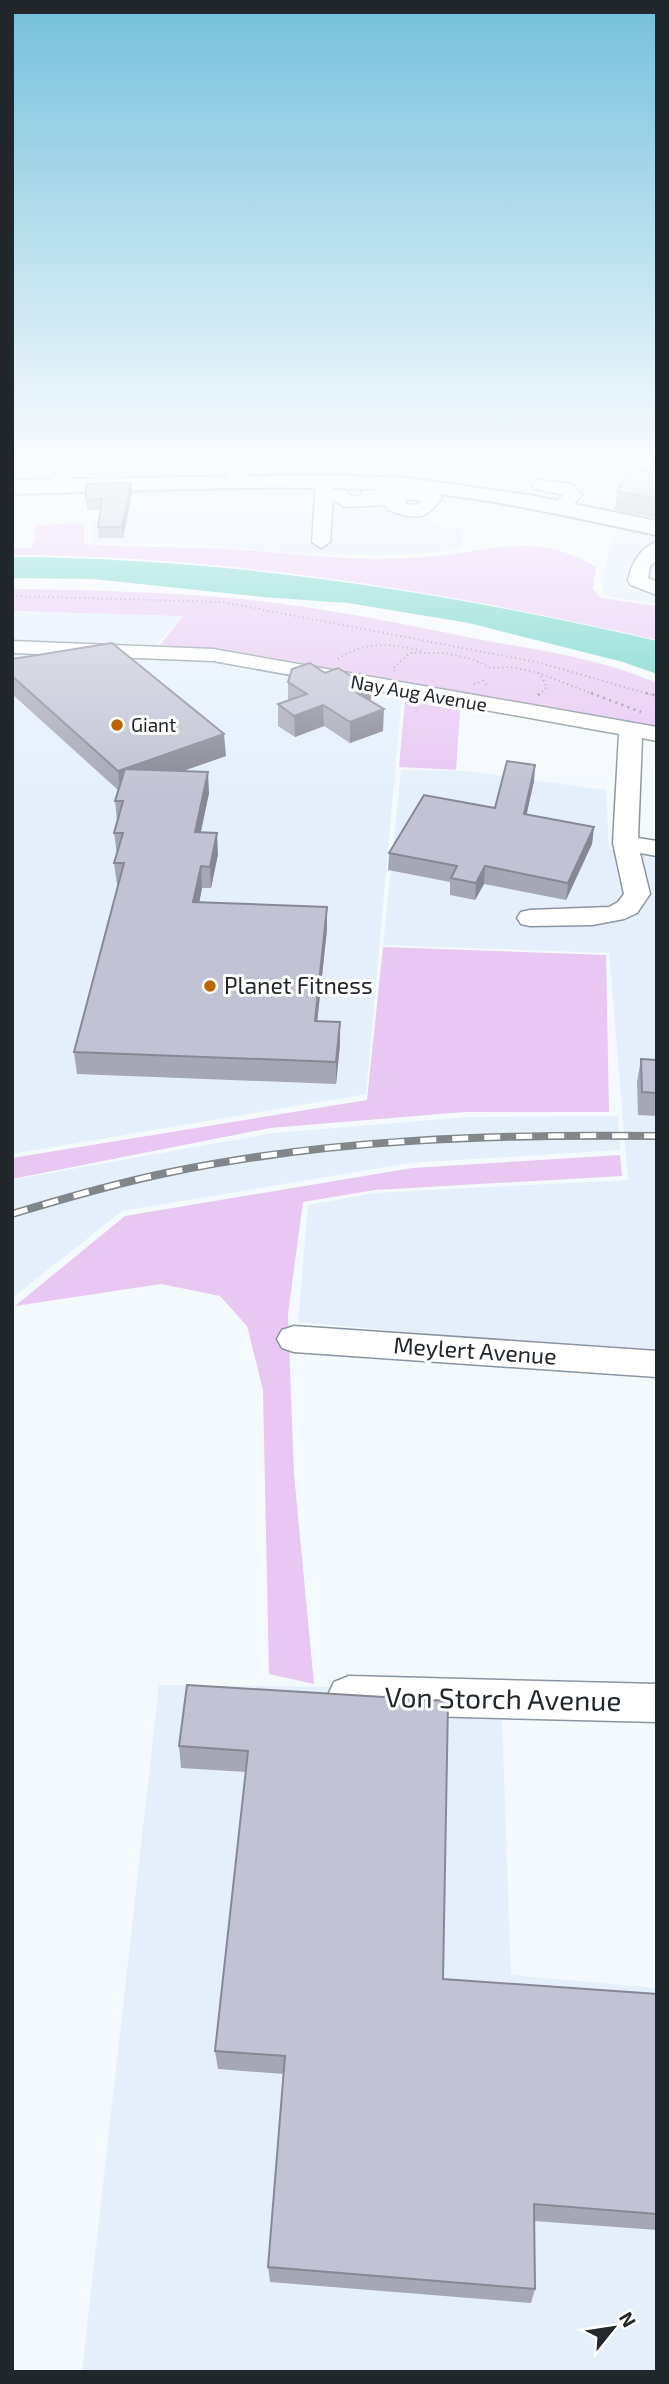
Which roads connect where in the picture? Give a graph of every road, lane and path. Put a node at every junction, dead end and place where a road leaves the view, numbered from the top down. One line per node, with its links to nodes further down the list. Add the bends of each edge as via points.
1 (639, 573): 2 (street, via 638,581)
2 (657, 589)
3 (12, 596): 11 (path, via 222,601 541,663)
4 (12, 647): 13 (street, Nay Aug Avenue, via 213,656)
5 (424, 652): 6 (path, via 403,645 368,644 337,658); 7 (path, via 410,653 393,668 396,674); 8 (path, via 456,655 489,668)
6 (338, 664)
7 (384, 673)
8 (538, 673): 12 (path, via 547,687); 13 (path)
9 (473, 684): 10 (path, via 483,681)
10 (495, 692)
11 (657, 696)
12 (533, 697)
13 (639, 722): 14 (street, Nay Aug Avenue); 15 (street)
14 (657, 734)
15 (625, 843): 16 (street); 17 (street, via 637,894 632,904 610,915)
16 (657, 849)
17 (530, 918)
18 (294, 1339): 19 (street, Meylert Avenue)
19 (657, 1364)
20 (349, 1695): 21 (street, Von Storch Avenue)
21 (657, 1703)

